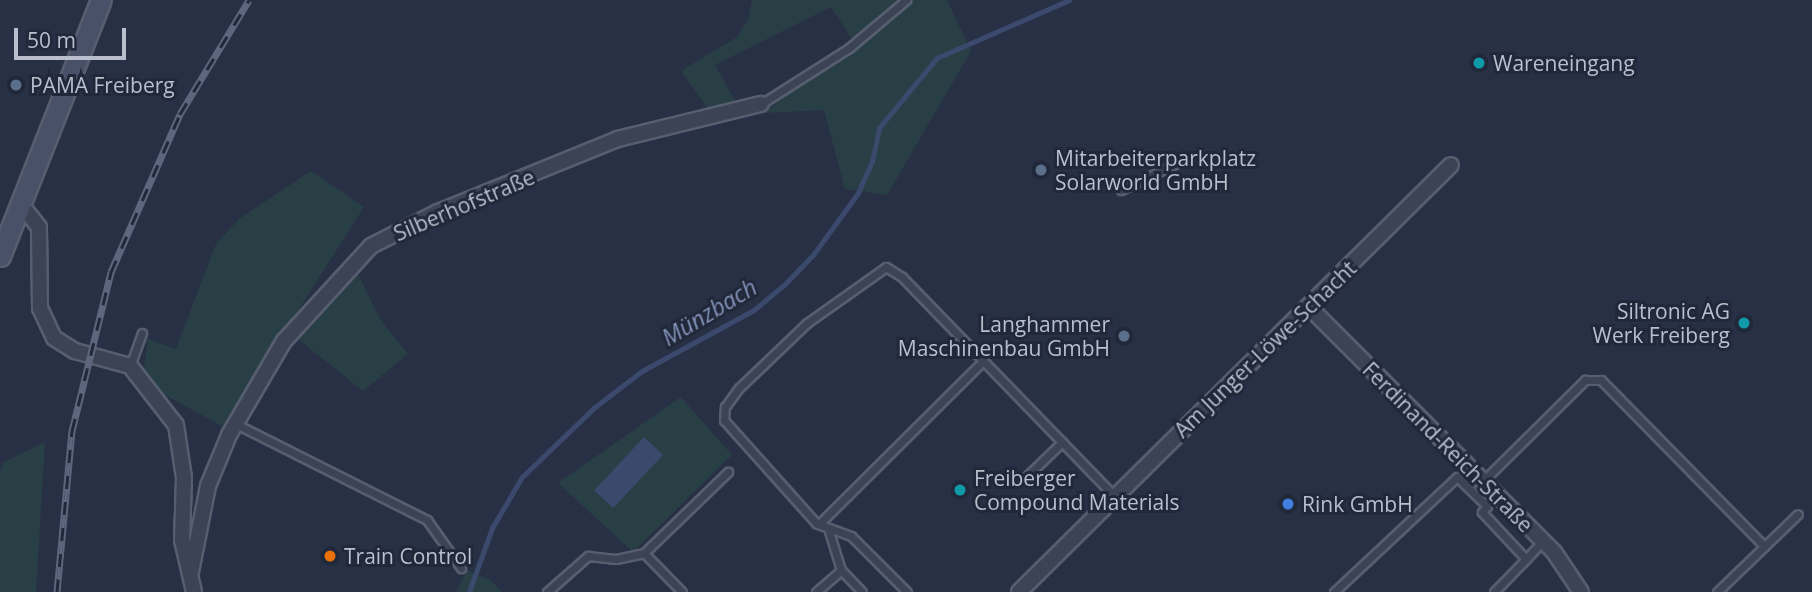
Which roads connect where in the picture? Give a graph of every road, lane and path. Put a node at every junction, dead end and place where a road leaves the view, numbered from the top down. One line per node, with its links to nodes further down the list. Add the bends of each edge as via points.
1 (101, 0): 7 (main road)
2 (906, 0): 3 (lane, via 849,48)
3 (761, 104): 13 (street, Silberhofstraße, via 618,139 438,212 371,246 284,341)
4 (1185, 159): 6 (lane)
5 (1451, 165): 9 (street, Am Junger-Löwe-Schacht)
6 (1121, 190)
7 (20, 204): 8 (main road); 12 (street, via 39,227 40,307 54,338 75,351)
8 (0, 256)
9 (1309, 307): 17 (street, Ferdinand-Reich-Straße); 18 (street, Am Junger-Löwe-Schacht)
10 (142, 333): 12 (lane)
11 (981, 363): 14 (lane); 20 (lane); 20 (lane, via 902,277 886,267 807,323 739,388 725,407 724,420)
12 (130, 366): 28 (street, Silberhofstraße, via 176,425 184,478 182,540)
13 (236, 424): 26 (lane, via 427,520); 28 (street, Silberhofstraße, via 208,486)
14 (1062, 442): 16 (lane); 18 (lane)
15 (728, 472): 24 (lane)
16 (1027, 476)
17 (1483, 481): 22 (street, Ferdinand-Reich-Straße); 23 (lane, via 1585,380 1601,380)
18 (1115, 497): 35 (street, Am Junger-Löwe-Schacht)
19 (1798, 514): 23 (lane)
20 (819, 524): 21 (lane)
21 (828, 528): 27 (lane); 34 (lane, via 851,536)
22 (1543, 541): 25 (lane); 38 (street, Ferdinand-Reich-Straße)
23 (1764, 546): 39 (lane)
24 (644, 553): 30 (lane, via 616,559 587,556); 31 (lane)
25 (1526, 559): 36 (lane, via 1482,512 1487,506 1457,477); 37 (lane)
26 (461, 568)
27 (841, 570): 32 (lane); 33 (lane)
28 (191, 572): 29 (street, Silberhofstraße)
29 (194, 592)
30 (547, 592)
31 (682, 592)
32 (816, 592)
33 (862, 592)
34 (907, 592)
35 (1019, 592)
36 (1334, 592)
37 (1494, 592)
38 (1581, 592)
39 (1717, 592)

